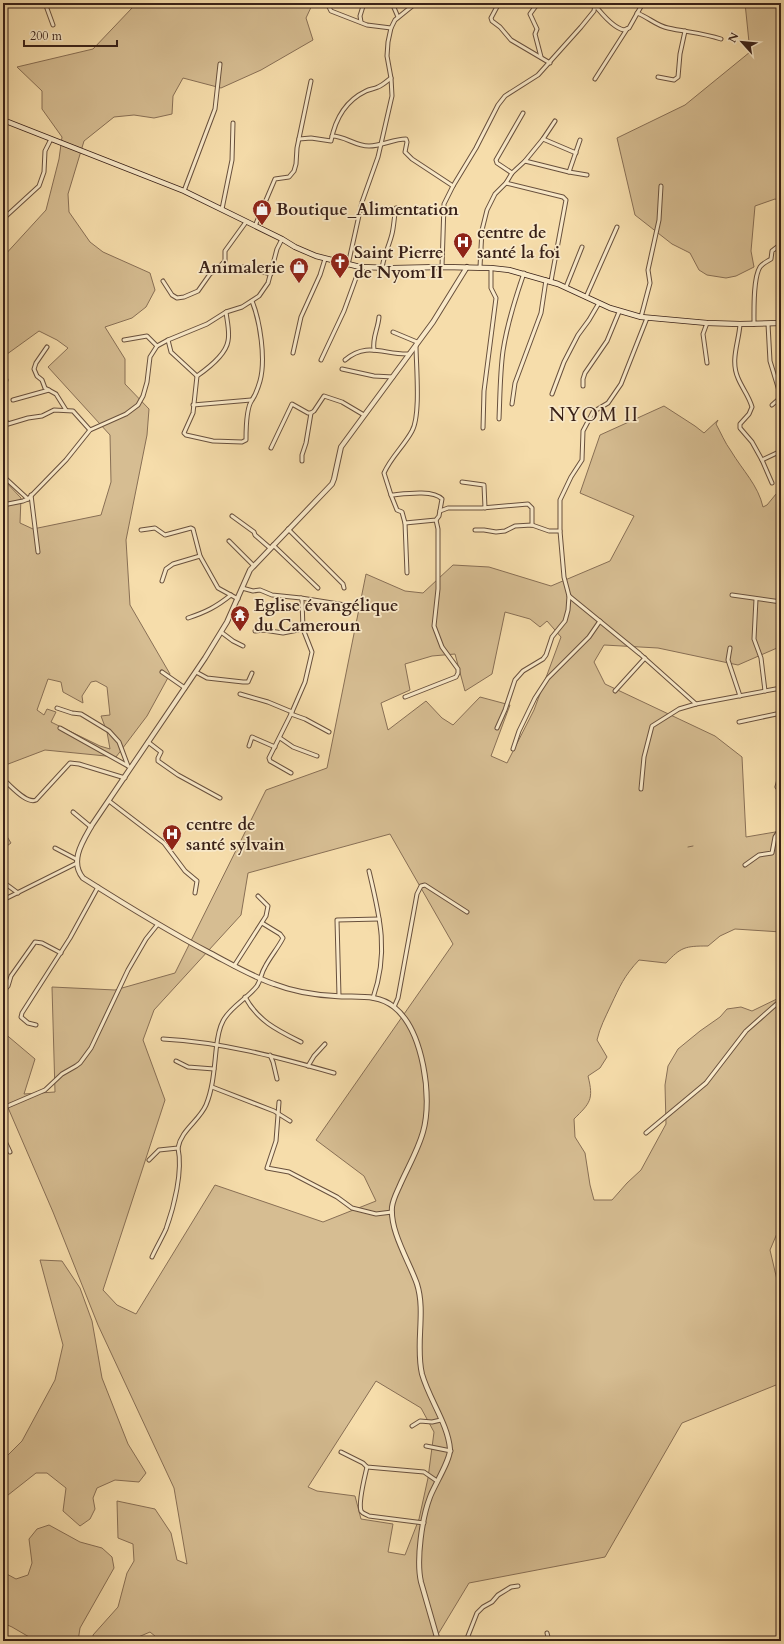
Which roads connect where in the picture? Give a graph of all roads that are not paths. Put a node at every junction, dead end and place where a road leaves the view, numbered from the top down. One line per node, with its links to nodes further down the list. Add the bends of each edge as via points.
1 (45, 3): 15 (street)
2 (331, 3): 14 (street, via 331,11)
3 (364, 3): 14 (street)
4 (392, 3): 13 (street)
5 (416, 3): 13 (street)
6 (499, 3): 20 (street, via 491,20 511,40)
7 (538, 3): 20 (street, via 530,14 537,29 535,34)
8 (643, 3): 12 (street)
9 (594, 4): 10 (street); 11 (street)
10 (594, 11): 11 (street); 21 (street)
11 (601, 12): 17 (street, via 617,27)
12 (638, 13): 17 (street); 18 (street, via 667,28)
13 (398, 17): 16 (street)
14 (361, 22): 16 (street)
15 (53, 25)
16 (391, 28): 24 (street, via 387,47)
17 (627, 29): 25 (street)
18 (685, 30): 19 (street); 23 (street, via 678,77 674,80)
19 (721, 39)
20 (541, 57): 21 (street)
21 (550, 62): 43 (street, via 538,75 501,100 476,148)
22 (220, 64): 45 (street, via 214,114)
23 (658, 77)
24 (391, 78): 31 (street, via 377,88 364,91 350,102 339,114); 36 (street, via 392,96)
25 (595, 78)
26 (311, 81): 33 (street)
27 (523, 112): 40 (street, via 496,160)
28 (3, 120): 32 (main road)
29 (556, 121): 34 (street)
30 (233, 123): 47 (street, via 232,160)
31 (332, 136): 33 (street, via 331,141); 36 (street, via 361,145)
32 (51, 139): 45 (main road); 48 (street, via 45,151 44,172 39,186)
33 (299, 139): 50 (street, via 294,170 289,177 275,179)
34 (543, 139): 37 (street); 38 (street)
35 (580, 140): 37 (street)
36 (380, 146): 43 (street, via 406,139 405,152); 56 (street, via 362,202)
37 (576, 152): 39 (street)
38 (526, 161): 39 (street); 40 (street)
39 (569, 172): 41 (street)
40 (512, 173): 42 (street)
41 (587, 175)
42 (506, 183): 61 (street, via 494,195 484,220); 67 (street, via 563,197 566,200)
43 (452, 186): 59 (street, via 444,208)
44 (661, 186): 75 (street, via 659,220 648,270 650,283)
45 (184, 191): 47 (main road)
46 (396, 208): 62 (street, via 393,231)
47 (222, 209): 49 (main road)
48 (3, 219)
49 (246, 222): 50 (main road); 66 (street, via 226,251 225,261 210,274 198,291 177,298)
50 (255, 226): 52 (main road)
51 (617, 228): 69 (street)
52 (282, 239): 55 (main road); 65 (street)
53 (781, 244): 79 (street, via 772,251 771,259 761,266 758,272 753,297)
54 (582, 247): 68 (street)
55 (325, 259): 56 (main road); 88 (street, via 301,317)
56 (348, 265): 58 (main road)
57 (243, 267): 65 (street)
58 (360, 267): 62 (main road); 90 (street, via 344,311)
59 (442, 267): 60 (main road); 62 (main road)
60 (467, 267): 61 (main road); 84 (street)
61 (480, 267): 63 (main road)
62 (382, 268)
63 (491, 268): 64 (main road); 109 (street, via 491,288 496,298 484,391)
64 (524, 273): 67 (main road); 108 (street, via 503,350)
65 (271, 274): 70 (street, via 264,290)
66 (162, 281)
67 (548, 281): 68 (main road); 101 (street, via 541,313 514,383)
68 (566, 287): 69 (main road)
69 (586, 297): 71 (main road)
70 (252, 301): 72 (street); 100 (street, via 262,353 261,380 256,395)
71 (599, 303): 73 (main road); 98 (street, via 564,362)
72 (226, 312): 83 (street, via 207,324); 94 (street, via 227,347)
73 (619, 312): 75 (main road); 96 (street, via 607,341 585,373)
74 (379, 317): 87 (street, via 374,336)
75 (644, 317): 76 (main road); 131 (street, via 621,384 608,403 593,412 583,430 582,460 560,500)
76 (706, 323): 78 (main road); 92 (street, via 703,334)
77 (781, 323): 80 (main road)
78 (740, 324): 79 (main road); 113 (street, via 734,364 737,378 752,406 740,426)
79 (754, 324): 80 (main road)
80 (768, 324): 103 (street, via 770,361 781,397)
81 (393, 332): 84 (street)
82 (124, 340): 85 (street, via 146,336)
83 (168, 340): 85 (street); 94 (street, via 171,352)
84 (417, 344): 89 (street); 119 (street, via 416,418 413,430 384,473)
85 (157, 346): 110 (street, via 150,357 147,382 138,405 126,414)
86 (48, 347): 97 (street, via 36,362 34,369 36,376)
87 (374, 350): 89 (street); 91 (street, via 360,350)
88 (293, 353)
89 (409, 354): 95 (street)
90 (321, 360)
91 (345, 360)
92 (707, 363)
93 (342, 369): 95 (street, via 374,376)
94 (197, 376): 102 (street)
95 (393, 376): 106 (street)
96 (584, 386)
97 (49, 390): 99 (street); 104 (street, via 56,394)
98 (552, 394)
99 (13, 400)
100 (251, 400): 102 (street); 102 (street, via 246,423 246,440 239,442 214,441 185,434)
101 (512, 404)
102 (194, 405)
103 (772, 405)
104 (66, 410): 107 (street, via 54,410 42,416 8,424); 110 (street, via 73,411)
105 (311, 413): 106 (street, via 325,396 342,402); 111 (street, via 292,404); 114 (street)
106 (364, 415): 128 (street, via 341,447 332,484)
107 (3, 417)
108 (499, 419)
109 (483, 428)
110 (90, 430): 118 (street, via 66,460)
111 (271, 448)
112 (781, 451): 113 (street)
113 (762, 460): 117 (street)
114 (302, 461)
115 (3, 476): 120 (street)
116 (462, 482): 122 (street, via 484,484)
117 (772, 483)
118 (31, 495): 120 (street); 134 (street)
119 (390, 495): 123 (street, via 412,493 438,496 442,499); 126 (street, via 397,510 402,512)
120 (28, 499): 121 (street)
121 (3, 505)
122 (485, 508): 123 (street, via 448,508); 127 (street, via 528,504 532,508)
123 (440, 511): 125 (street)
124 (232, 516): 133 (street)
125 (436, 520): 126 (street); 167 (street, via 438,589 434,626 442,647 458,669 458,673 456,677)
126 (405, 523): 137 (street)
127 (532, 525): 130 (street, via 515,526 496,532); 131 (street)
128 (288, 529): 133 (street); 141 (street, via 343,584)
129 (141, 530): 135 (street, via 155,528 165,535 192,529)
130 (475, 530)
131 (560, 532): 144 (street, via 564,577)
132 (229, 541): 136 (street)
133 (271, 546): 136 (street); 140 (street)
134 (38, 552)
135 (200, 556): 138 (street, via 173,564 166,569); 142 (street, via 218,588)
136 (254, 566): 139 (street)
137 (407, 573)
138 (162, 581)
139 (242, 588): 145 (street); 146 (street)
140 (318, 588)
141 (344, 588)
142 (231, 595): 146 (street); 150 (street, via 207,612)
143 (732, 595): 147 (street)
144 (569, 596): 151 (street); 174 (street, via 565,621 552,636 543,659 523,671 515,680)
145 (301, 598): 149 (street); 152 (street)
146 (238, 599): 154 (street)
147 (756, 599): 148 (street); 164 (street, via 754,639 761,658)
148 (781, 602)
149 (345, 605)
150 (188, 618)
151 (600, 621): 157 (street); 180 (street, via 589,637 548,678 535,698)
152 (303, 629): 153 (street, via 282,633); 170 (street, via 312,652 305,682)
153 (255, 631)
154 (221, 632): 155 (street); 159 (street)
155 (243, 646)
156 (730, 648): 166 (street, via 728,660)
157 (645, 658): 163 (street); 168 (street)
158 (162, 672): 161 (street)
159 (196, 672): 160 (street, via 209,678 243,682 248,682); 161 (street)
160 (252, 673)
161 (185, 688): 177 (street)
162 (781, 688): 164 (street)
163 (615, 691)
164 (765, 691): 166 (street)
165 (240, 694): 170 (street, via 268,702)
166 (740, 696): 168 (street)
167 (405, 697)
168 (696, 704): 187 (street, via 679,709 652,726 644,757)
169 (57, 708): 182 (street, via 81,714 109,731 119,742)
170 (292, 713): 175 (street); 176 (street)
171 (781, 713): 172 (street)
172 (739, 722)
173 (60, 728): 182 (street)
174 (497, 728)
175 (329, 732)
176 (280, 738): 179 (street); 181 (street, via 293,747)
177 (148, 742): 182 (street); 189 (street, via 161,752 158,760 178,775)
178 (248, 746): 179 (street, via 252,737)
179 (275, 747): 184 (street, via 270,761)
180 (513, 749)
181 (317, 756)
182 (130, 767): 185 (street)
183 (781, 772): 188 (street, via 776,788)
184 (291, 773)
185 (125, 778): 186 (street, via 70,763 36,800 31,801); 190 (street)
186 (6, 782)
187 (641, 789)
188 (781, 792)
189 (220, 798)
190 (109, 801): 192 (street); 201 (street, via 170,850 185,871 197,881)
191 (73, 812): 192 (street)
192 (91, 827): 195 (street, via 82,843)
193 (781, 828): 196 (street, via 775,837 772,853 759,855)
194 (55, 848): 195 (street)
195 (77, 861): 199 (street, via 79,873 83,878); 200 (street)
196 (745, 865)
197 (369, 871): 205 (street)
198 (3, 882): 200 (street)
199 (98, 887): 207 (street); 208 (street)
200 (18, 893): 203 (street)
201 (196, 893)
202 (258, 896): 206 (street, via 268,906)
203 (3, 900)
204 (467, 912): 216 (street, via 425,885 421,886 417,894 398,998)
205 (379, 919): 212 (street, via 337,920); 214 (street, via 382,957)
206 (262, 923): 209 (street); 210 (street, via 283,938 264,967)
207 (158, 924): 209 (street); 230 (street, via 128,970 91,1048 80,1063 62,1074 45,1090)
208 (61, 953): 211 (street, via 35,942); 217 (street, via 22,1013 21,1017)
209 (234, 966): 210 (street)
210 (261, 978): 212 (street, via 288,988); 213 (street, via 257,986)
211 (3, 992)
212 (339, 996): 214 (street)
213 (245, 997): 219 (street, via 252,1010 264,1021); 221 (street, via 224,1020)
214 (373, 998): 216 (street)
215 (781, 1000): 233 (street, via 746,1031 706,1083)
216 (394, 1007): 238 (street, via 403,1017 420,1052 427,1104 423,1132 394,1200)
217 (36, 1025)
218 (163, 1039): 221 (street)
219 (300, 1042)
220 (325, 1044): 224 (street)
221 (217, 1045): 222 (street); 225 (street)
222 (270, 1055): 224 (street); 227 (street)
223 (176, 1061): 225 (street, via 188,1067)
224 (308, 1066): 226 (street)
225 (214, 1070): 228 (street)
226 (334, 1073)
227 (277, 1079)
228 (212, 1087): 231 (street); 235 (street, via 202,1113 188,1128)
229 (279, 1102): 231 (street)
230 (3, 1108)
231 (279, 1114): 232 (street); 238 (street, via 276,1141 267,1168 289,1172 337,1197 352,1208 376,1214)
232 (290, 1121)
233 (646, 1133)
234 (3, 1137): 236 (street)
235 (178, 1148): 237 (street, via 159,1150); 239 (street, via 180,1167 174,1198 166,1229)
236 (10, 1152)
237 (149, 1160)
238 (392, 1212): 240 (street, via 399,1242 416,1283 420,1301 423,1374)
239 (152, 1257)
240 (442, 1420): 241 (street, via 420,1421); 243 (street)
241 (412, 1426)
242 (426, 1446): 243 (street)
243 (451, 1451): 246 (street)
244 (341, 1452): 245 (street)
245 (367, 1467): 246 (street, via 416,1470); 247 (street, via 362,1487 363,1513)
246 (437, 1481): 247 (street)
247 (424, 1523): 251 (street, via 419,1550 419,1572)
248 (518, 1586): 252 (street, via 498,1595 477,1613)
249 (547, 1633): 253 (street)
250 (621, 1640): 254 (street)
251 (438, 1641)
252 (466, 1641)
253 (549, 1641)
254 (630, 1641)

